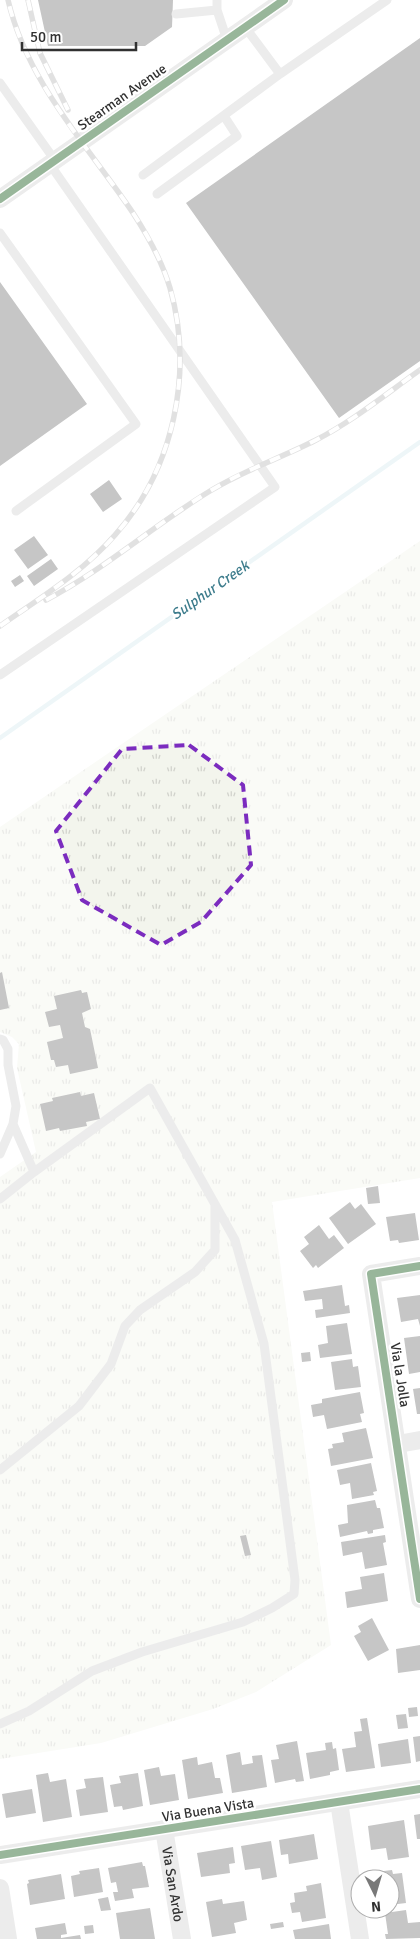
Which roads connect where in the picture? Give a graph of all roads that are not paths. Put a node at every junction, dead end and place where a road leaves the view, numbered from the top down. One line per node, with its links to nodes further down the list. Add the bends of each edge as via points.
1 (217, 0): 4 (lane)
2 (284, 0): 6 (street, Stearman Avenue)
3 (387, 0): 8 (lane)
4 (217, 10): 5 (lane); 7 (lane)
5 (176, 14)
6 (245, 26): 7 (street, Stearman Avenue); 8 (lane)
7 (227, 40): 11 (street, Stearman Avenue)
8 (280, 74): 10 (lane)
9 (0, 83): 11 (lane)
10 (224, 116): 12 (lane); 13 (lane, via 237,136)
11 (52, 161): 14 (street, Stearman Avenue); 17 (lane, via 275,487)
12 (144, 175)
13 (156, 194)
14 (0, 199)
15 (0, 233): 16 (lane, via 136,424)
16 (16, 511)
17 (0, 675)
18 (0, 1039): 19 (lane, via 8,1049 16,1106)
19 (13, 1124): 20 (lane); 21 (lane)
20 (0, 1154)
21 (34, 1172): 22 (lane); 23 (lane, via 150,1088)
22 (0, 1199)
23 (215, 1205): 27 (lane, via 215,1250 195,1272 140,1310 125,1326 111,1364 79,1406); 29 (lane, via 235,1240 264,1344 295,1580 294,1594 243,1622 142,1652 92,1671 29,1711)
24 (420, 1266): 26 (street, Via la Jolla, via 371,1274)
25 (420, 1440): 26 (street)
26 (398, 1444): 28 (street, Via la Jolla)
27 (0, 1470)
28 (420, 1599)
29 (0, 1724)
30 (420, 1789): 31 (street, Via Buena Vista)
31 (339, 1802): 32 (street, Via Buena Vista); 37 (street)
32 (164, 1830): 33 (street, Via Buena Vista); 36 (street, Via San Ardo)
33 (0, 1855)
34 (0, 1888): 35 (street)
35 (8, 1939)
36 (182, 1939)
37 (360, 1939)

